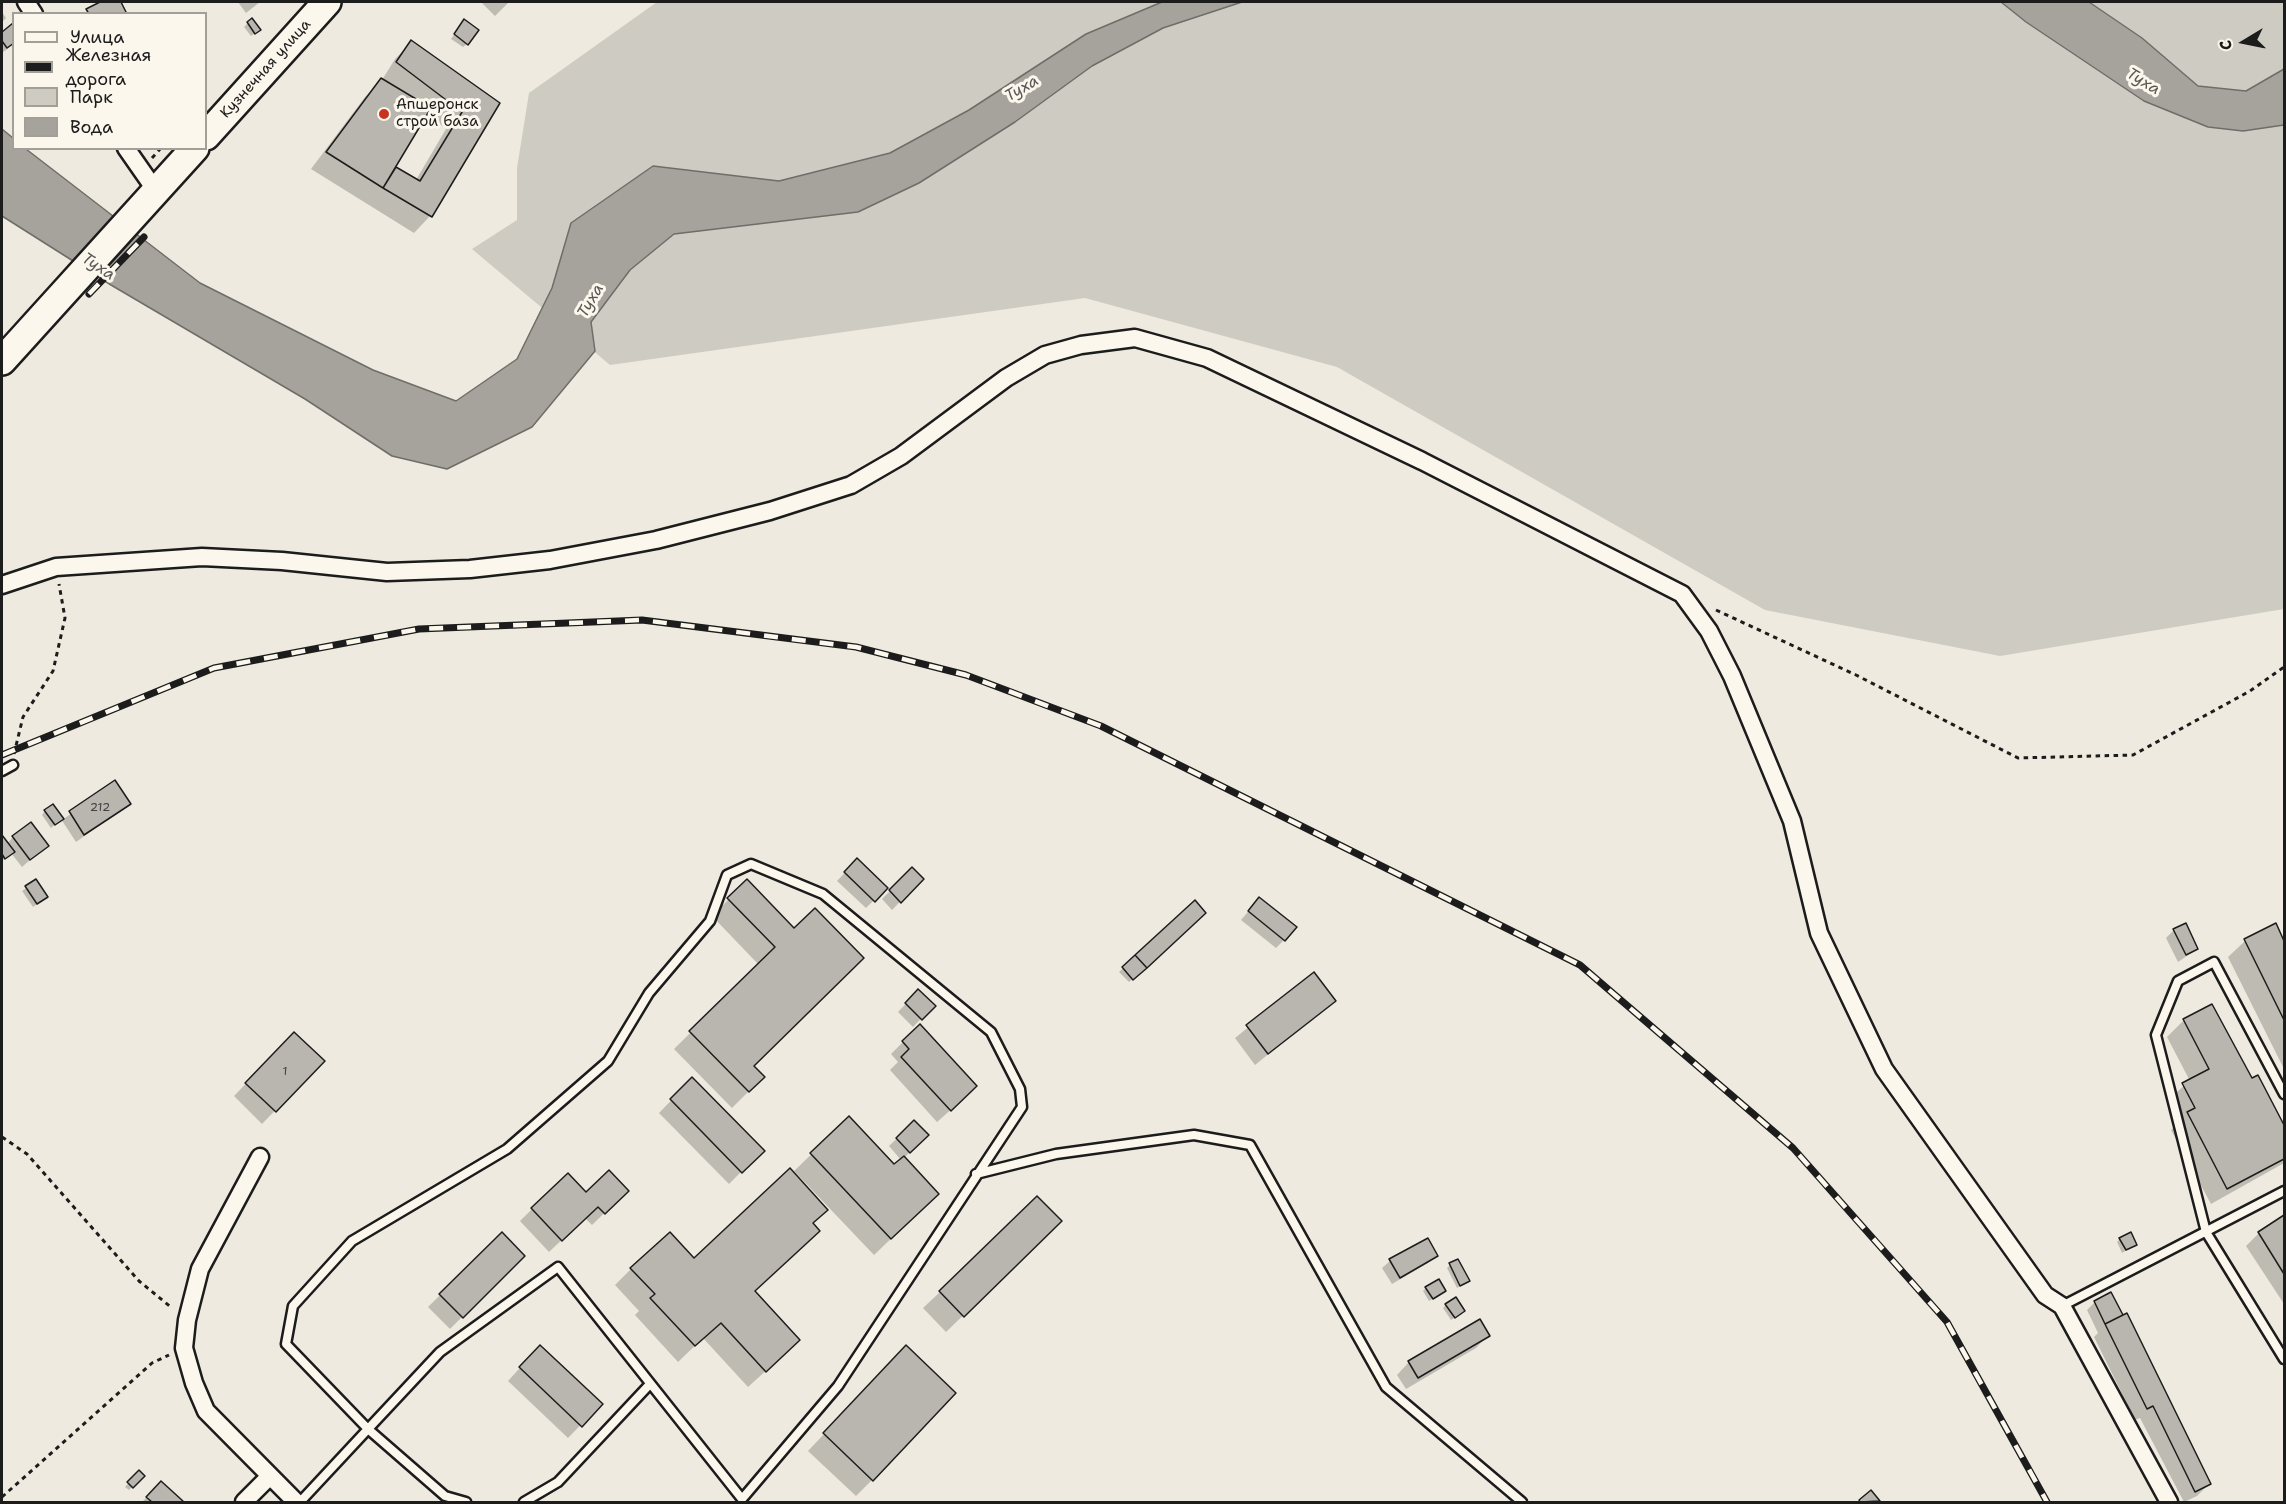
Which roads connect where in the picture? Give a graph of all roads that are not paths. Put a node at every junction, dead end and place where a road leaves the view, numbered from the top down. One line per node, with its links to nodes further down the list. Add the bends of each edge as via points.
1 (327, 2): 2 (main road, Кузнечная улица)
2 (207, 135)
3 (127, 150): 5 (street)
4 (193, 150): 5 (main road)
5 (156, 191): 6 (main road)
6 (2, 361)
7 (2, 585): 15 (street, via 56,567 202,557 387,572 470,569 550,560 656,540 770,511 851,485 901,456 1006,378 1045,355 1081,345 1135,338 1207,358 1422,461 1682,594 1709,631 1732,676 1792,822 1819,933 1884,1069 2045,1295)
8 (13, 765): 9 (lane)
9 (2, 771)
10 (2284, 1094): 14 (lane, via 2214,962 2178,981 2156,1035)
11 (260, 1157): 19 (street, via 200,1269 184,1348 206,1411)
12 (976, 1174): 17 (lane, via 838,1386 742,1500); 18 (lane, via 1022,1107 1020,1089 991,1032 823,894 751,864 727,875 710,921 649,993 608,1061 507,1149 352,1241 293,1306 286,1344); 24 (lane, via 1056,1154 1194,1135 1251,1145 1386,1387)
13 (2284, 1191): 14 (lane)
14 (2206, 1232): 15 (lane); 16 (lane)
15 (2062, 1306): 25 (street)
16 (2284, 1359)
17 (650, 1384): 18 (lane, via 558,1267 440,1352); 23 (lane, via 558,1482)
18 (368, 1429): 21 (lane); 22 (lane, via 445,1496)
19 (269, 1476): 20 (street); 21 (street)
20 (244, 1503)
21 (298, 1503)
22 (466, 1503)
23 (524, 1503)
24 (1522, 1503)
25 (2169, 1503)

